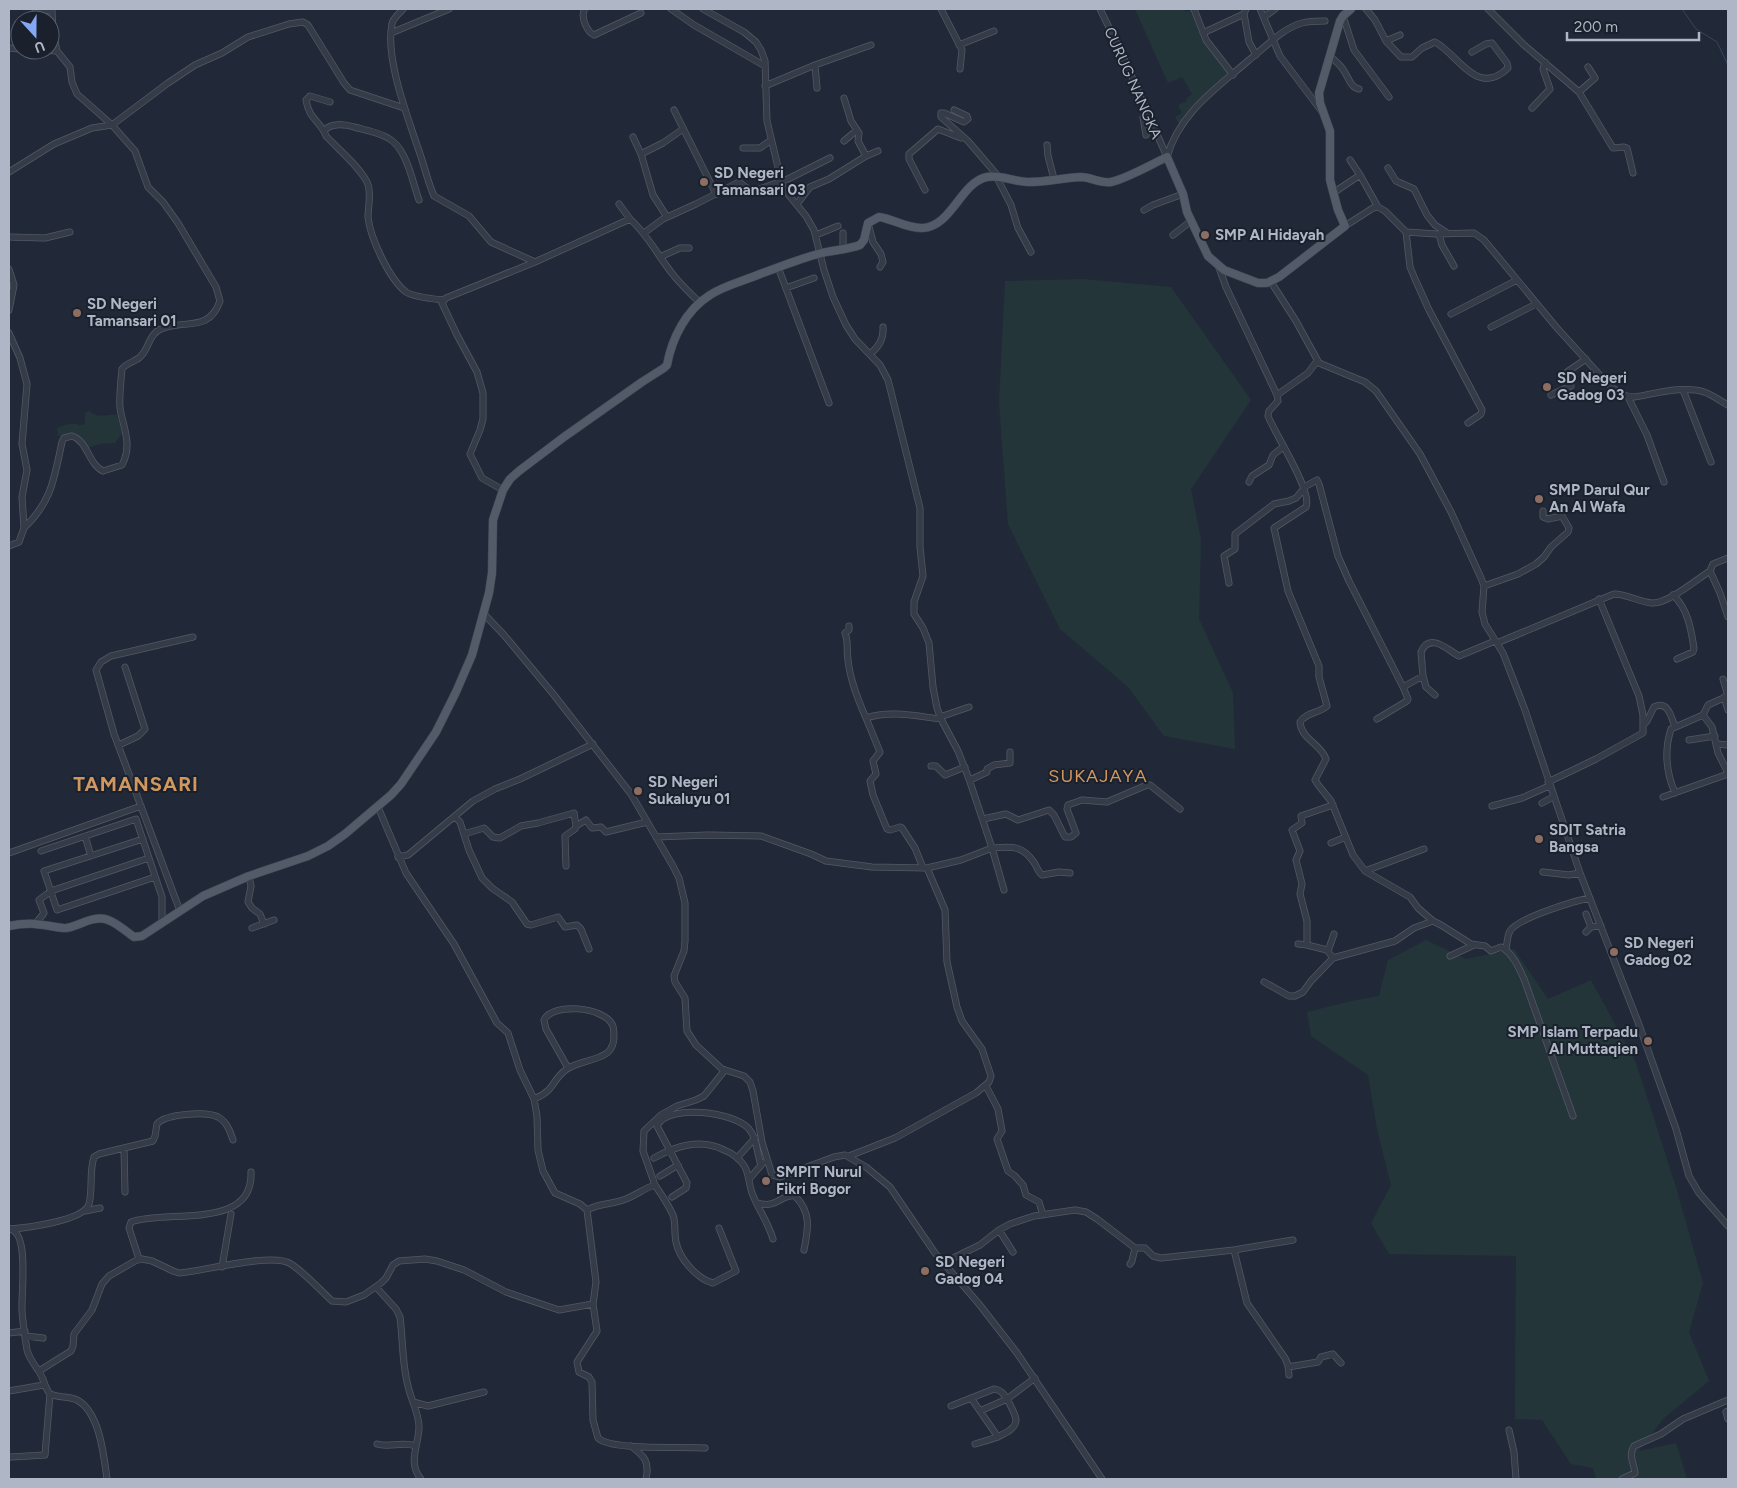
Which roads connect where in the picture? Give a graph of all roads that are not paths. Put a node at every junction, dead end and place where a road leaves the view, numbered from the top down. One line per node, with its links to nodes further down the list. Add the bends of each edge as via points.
1 (403, 9): 20 (street, via 392,22)
2 (449, 9): 20 (street)
3 (585, 9): 15 (street, via 582,15 589,32 594,35)
4 (671, 9): 33 (street)
5 (703, 9): 33 (street, via 751,37 761,50)
6 (941, 9): 26 (street)
7 (1100, 9): 48 (street, CURUG NANGKA)
8 (1194, 9): 21 (street)
9 (1260, 9): 17 (street)
10 (1275, 9): 17 (street)
11 (1351, 9): 16 (main road)
12 (1366, 9): 24 (street)
13 (1488, 9): 31 (street)
14 (1245, 12): 21 (street); 29 (street, via 1249,42)
15 (641, 13)
16 (1343, 16): 30 (main road); 41 (street, via 1354,50)
17 (1264, 17): 23 (street)
18 (1325, 21): 23 (street, via 1302,23)
19 (994, 31): 26 (street)
20 (391, 33): 44 (street, via 392,58)
21 (1203, 33): 36 (street)
22 (1400, 35): 24 (street)
23 (1273, 40): 29 (street); 49 (street, via 1282,59)
24 (1386, 41): 27 (street, via 1401,57 1407,58 1432,43 1468,72 1482,78 1492,79 1508,68 1492,43)
25 (871, 45): 32 (street)
26 (959, 45): 35 (street, via 962,52)
27 (1472, 52)
28 (60, 55): 50 (street, via 70,67 77,94)
29 (1256, 55): 36 (street)
30 (1330, 56): 39 (street, via 1343,69 1350,83); 49 (main road, via 1319,93)
31 (1545, 62): 40 (street); 45 (street, via 1543,70 1550,90)
32 (815, 65): 37 (street); 38 (street)
33 (765, 66): 37 (street)
34 (1588, 67): 40 (street, via 1595,78)
35 (960, 70)
36 (1233, 75): 64 (street, via 1219,84 1190,114 1172,140)
37 (765, 86): 56 (street)
38 (817, 88)
39 (1359, 89)
40 (1579, 92): 69 (street, via 1613,148 1627,148)
41 (1389, 97)
42 (844, 98): 53 (street)
43 (330, 102): 52 (street, via 310,96 306,100 308,110)
44 (404, 108): 50 (street, via 350,90 308,25 301,22 248,37 195,65); 103 (street, via 434,196 470,216 491,242)
45 (1532, 108)
46 (674, 110): 51 (street)
47 (954, 110): 58 (street, via 968,119 964,122 944,113 941,117)
48 (1148, 113): 54 (street, via 1143,117); 64 (street, CURUG NANGKA)
49 (1324, 114): 75 (main road, via 1331,140 1329,168)
50 (112, 125): 68 (street, via 92,128 54,144); 138 (street, via 135,151 148,187 178,223 216,287 220,301 214,314 205,321 159,330 141,356 122,369 120,407 128,444 122,465 103,471 96,466 80,440 72,436 64,438 51,492 36,517)
51 (683, 129): 62 (street); 76 (street)
52 (325, 130): 78 (street, via 351,126 389,138 406,161); 113 (street, via 326,136 368,183 368,218 375,246 397,282 410,294)
53 (857, 130): 57 (street); 63 (street, via 860,134 858,141)
54 (1146, 135)
55 (633, 137): 62 (street)
56 (771, 140): 60 (street, via 760,148); 73 (street)
57 (844, 141)
58 (968, 141): 71 (street); 74 (street, via 938,129 910,154 909,159)
59 (1047, 145): 72 (street)
60 (743, 148)
61 (878, 151): 63 (street)
62 (641, 154): 83 (street, via 653,195)
63 (866, 156): 80 (street, via 810,187)
64 (1166, 157): 72 (main road, via 1109,182 1084,177); 77 (main road)
65 (830, 158): 73 (street)
66 (1350, 160): 70 (street)
67 (1388, 168): 93 (street, via 1396,181 1415,190 1427,215)
68 (9, 172)
69 (1633, 173)
70 (1360, 175): 75 (street); 81 (street)
71 (997, 176): 72 (main road, via 1025,182); 86 (main road, via 978,181 934,225 911,228 879,217); 100 (street)
72 (1054, 179)
73 (780, 182): 76 (street, via 752,191 739,182); 80 (street)
74 (924, 190)
75 (1333, 192): 88 (main road)
76 (716, 194): 83 (street)
77 (1183, 194): 82 (street); 85 (main road)
78 (419, 200)
79 (619, 204): 84 (street)
80 (797, 204): 95 (street)
81 (1378, 207): 88 (street); 90 (street)
82 (1144, 210)
83 (667, 217): 91 (street)
84 (630, 219): 91 (street); 103 (street)
85 (1191, 221): 96 (street); 104 (main road, via 1208,256)
86 (868, 223): 99 (main road, via 862,244); 107 (street, via 873,242 882,257)
87 (838, 226): 95 (street)
88 (1345, 226): 111 (main road)
89 (70, 232): 97 (street, via 45,238)
90 (1406, 232): 94 (street); 130 (street, via 1410,267 1415,280 1482,410)
91 (644, 233): 102 (street)
92 (843, 233): 99 (street)
93 (1447, 233): 94 (street); 110 (street, via 1474,233 1482,238)
94 (1439, 234): 105 (street)
95 (816, 235): 101 (street)
96 (1173, 235)
97 (9, 237)
98 (689, 248): 102 (street, via 680,248)
99 (843, 249): 101 (main road)
100 (1031, 252)
101 (819, 254): 106 (main road); 121 (street, via 840,314 855,339)
102 (660, 257): 114 (street)
103 (536, 262): 113 (street)
104 (1218, 265): 111 (main road, via 1258,283); 125 (street)
105 (1454, 266)
106 (778, 267): 112 (street); 114 (main road, via 720,290)
107 (880, 267)
108 (9, 269): 116 (street, via 14,285)
109 (814, 278): 112 (street)
110 (1517, 280): 115 (street); 117 (street)
111 (1271, 282): 123 (street)
112 (786, 288): 128 (street)
113 (443, 300): 136 (street, via 483,392 483,418 470,454 482,478)
114 (700, 303): 136 (main road, via 678,331 664,368 519,471)
115 (1536, 304): 119 (street); 122 (street)
116 (9, 310)
117 (1451, 314)
118 (883, 327): 121 (street, via 881,342)
119 (1491, 327)
120 (9, 333): 138 (street, via 27,384 22,444 27,470 22,497)
121 (870, 354): 162 (street, via 888,380 918,493 923,576 913,610 929,642 933,688)
122 (1586, 359): 126 (street, via 1567,372 1571,386); 127 (street, via 1609,385)
123 (1317, 361): 125 (street, via 1308,373); 143 (street, via 1376,390 1420,454 1451,512)
124 (1683, 390): 127 (street); 129 (street, via 1702,391); 132 (street)
125 (1277, 395): 131 (street, via 1278,401 1267,415)
126 (1552, 396)
127 (1628, 397): 134 (street)
128 (829, 403)
129 (1728, 405)
130 (1468, 424)
131 (1283, 446): 133 (street, via 1273,454 1269,465 1251,476); 135 (street)
132 (1711, 462)
133 (1249, 482)
134 (1664, 482)
135 (1304, 488): 142 (street, via 1296,498 1274,504 1235,534 1234,549 1224,556); 155 (street, via 1313,481 1318,482 1348,581); 182 (street, via 1307,506 1274,529 1288,591 1319,666 1327,707 1304,717 1300,725 1324,755 1325,761 1315,779)
136 (503, 490): 146 (main road, via 493,520 492,573)
137 (1543, 511): 143 (street, via 1543,517 1548,519 1562,516 1568,532 1536,564)
138 (24, 528): 139 (street, via 19,542)
139 (9, 546)
140 (1728, 558): 141 (street, via 1713,564)
141 (1710, 571): 144 (street); 147 (street)
142 (1229, 582)
143 (1484, 586): 150 (street, via 1483,619)
144 (1673, 595): 145 (street, via 1656,603 1620,594); 151 (street, via 1686,614 1694,648 1693,652)
145 (1599, 599): 150 (street); 164 (street, via 1639,696)
146 (484, 614): 168 (street); 185 (main road, via 472,656 436,732 401,784)
147 (1728, 617)
148 (849, 626): 161 (street, via 845,633 848,660)
149 (193, 637): 170 (street, via 111,656 98,666 97,676)
150 (1496, 642): 153 (street, via 1459,656 1443,644 1426,645 1421,652); 177 (street, via 1525,710)
151 (1677, 659)
152 (125, 667): 170 (street, via 145,729)
153 (1423, 676): 155 (street); 156 (street, via 1426,687)
154 (1723, 679): 157 (street)
155 (1403, 687): 163 (street, via 1407,701)
156 (1435, 695)
157 (1727, 696): 159 (street); 160 (street, via 1708,705)
158 (969, 707): 162 (street)
159 (1728, 710)
160 (1704, 716): 165 (street); 166 (street)
161 (866, 718): 162 (street, via 889,713); 205 (street, via 880,752 873,761 876,774 870,781 873,795 887,830 902,828)
162 (940, 718): 174 (street)
163 (1377, 719)
164 (1644, 724): 165 (street, via 1654,707 1664,705); 177 (street, via 1643,733)
165 (1675, 727): 178 (street, via 1671,729 1667,743 1666,760)
166 (1715, 736): 167 (street); 169 (street)
167 (1689, 740)
168 (593, 744): 187 (street, via 473,801); 189 (street, via 631,794)
169 (1717, 744): 171 (street); 175 (street)
170 (119, 745): 183 (street)
171 (1728, 745)
172 (1010, 752): 176 (street, via 1010,763 994,765)
173 (931, 766): 174 (street, via 936,766 945,775)
174 (965, 767): 176 (street)
175 (1728, 774): 178 (street)
176 (970, 780): 188 (street)
177 (1549, 784): 179 (street); 184 (street, via 1522,798)
178 (1675, 793): 180 (street)
179 (1553, 797): 181 (street); 209 (street)
180 (1663, 797)
181 (1542, 803)
182 (1333, 805): 194 (street); 229 (street, via 1301,816 1302,823 1292,830 1300,851 1296,860 1307,921)
183 (141, 806): 200 (street); 215 (street)
184 (1492, 806)
185 (378, 807): 202 (street); 210 (main road, via 322,849)
186 (1180, 809): 188 (street, via 1147,784 1107,802 1082,800 1067,806 1076,833 1070,837 1064,836 1049,810 1018,820 1006,814)
187 (456, 817): 191 (street); 202 (street, via 408,854)
188 (983, 819): 197 (street)
189 (647, 822): 190 (street, via 608,833 601,827 592,828 586,820); 193 (street)
190 (576, 826): 191 (street, via 574,813 522,826 500,838 493,837 484,828); 204 (street, via 565,836)
191 (464, 834): 231 (street, via 482,878 512,902 526,924 558,917 566,927 580,926)
192 (85, 836): 195 (street, via 136,819); 199 (street); 201 (street)
193 (656, 837): 205 (street, via 757,836 826,861 872,867); 238 (street, via 679,878 685,904 684,951 674,976 685,998 687,1031 696,1045)
194 (1346, 837): 196 (street); 206 (street, via 1353,855)
195 (143, 838): 201 (street); 203 (street)
196 (1331, 843)
197 (992, 848): 205 (street, via 961,860); 208 (street, via 1019,848 1042,875); 212 (street)
198 (1424, 849): 206 (street)
199 (41, 851)
200 (9, 852)
201 (91, 856): 213 (street, via 44,871)
202 (398, 857): 240 (street, via 454,944 497,1023 508,1033)
203 (149, 858): 211 (street); 213 (street)
204 (566, 866)
205 (925, 868): 239 (street, via 944,904 947,962 962,1021 982,1049 991,1076)
206 (1365, 871): 218 (street, via 1410,897)
207 (1543, 872): 209 (street)
208 (1070, 873)
209 (1580, 874): 214 (street)
210 (249, 876): 215 (main road, via 203,896); 221 (street, via 248,902 260,914)
211 (156, 878): 213 (street, via 57,910); 220 (street, via 163,905)
212 (1004, 890)
213 (50, 891): 219 (street, via 39,900 44,913)
214 (1590, 898): 224 (street); 232 (street, via 1541,913 1514,927 1509,932)
215 (180, 911): 220 (main road)
216 (1586, 914): 223 (street)
217 (274, 920): 221 (street)
218 (1432, 921): 230 (street); 235 (street, via 1395,941)
219 (36, 923): 220 (main road, via 68,928 102,918 136,937); 222 (main road)
220 (162, 923)
221 (264, 924): 225 (street)
222 (9, 926)
223 (1591, 926): 224 (street); 226 (street)
224 (1601, 926): 264 (street, via 1676,1130 1689,1176)
225 (252, 928)
226 (1586, 932)
227 (1334, 934): 233 (street)
228 (1298, 944): 229 (street)
229 (1307, 945): 233 (street)
230 (1474, 945): 232 (street); 234 (street)
231 (589, 949)
232 (1506, 950): 241 (street, via 1524,979)
233 (1328, 951): 235 (street)
234 (1450, 956)
235 (1333, 958): 236 (street, via 1303,992 1295,996)
236 (1264, 982)
237 (568, 1068): 237 (street, via 606,1054 611,1048 614,1030 608,1019 585,1009 560,1009 547,1015 544,1020 546,1029); 240 (street, via 550,1090)
238 (725, 1070): 249 (street, via 744,1076 750,1082); 255 (street, via 704,1096 661,1115 644,1131 643,1151)
239 (986, 1086): 246 (street, via 895,1138); 263 (street, via 998,1109 1002,1131 998,1140 1004,1163 1023,1185 1026,1195 1039,1202)
240 (534, 1099): 261 (street, via 543,1171 556,1193)
241 (1573, 1116)
242 (755, 1138): 245 (street, via 746,1126 734,1119 691,1112 674,1115 658,1123); 248 (street); 251 (street)
243 (233, 1140): 244 (street, via 224,1121 204,1114 163,1119 156,1124 153,1141)
244 (124, 1149): 256 (street); 260 (street, via 94,1158)
245 (670, 1149): 247 (street); 248 (street, via 705,1144); 250 (street)
246 (849, 1156): 249 (street, via 840,1155 780,1177 772,1174); 275 (street, via 890,1187)
247 (654, 1158)
248 (737, 1158): 254 (street)
249 (767, 1160): 251 (street)
250 (678, 1165): 253 (street); 257 (street, via 687,1184)
251 (761, 1165): 254 (street)
252 (251, 1172): 274 (street, via 248,1192 235,1205 196,1215 131,1222 129,1228)
253 (660, 1176)
254 (749, 1179): 258 (street)
255 (655, 1184): 261 (street, via 625,1200 603,1203); 265 (street, via 673,1215 676,1243 687,1264 706,1281 713,1283 736,1271)
256 (125, 1192)
257 (672, 1197)
258 (758, 1204): 268 (street); 271 (street, via 764,1206 795,1196 803,1206 809,1226)
259 (100, 1208): 260 (street)
260 (86, 1210): 266 (street, via 66,1219)
261 (588, 1210): 279 (street, via 596,1282)
262 (231, 1214): 277 (street)
263 (1043, 1215): 267 (street); 270 (street, via 1070,1210 1086,1212)
264 (1728, 1226)
265 (719, 1228)
266 (9, 1230): 281 (street, via 19,1236)
267 (999, 1230): 273 (street); 275 (street, via 980,1245)
268 (773, 1239)
269 (1293, 1240): 272 (street)
270 (1135, 1248): 272 (street, via 1145,1248 1153,1256 1161,1258); 276 (street)
271 (804, 1250)
272 (1234, 1250): 284 (street, via 1247,1303)
273 (1013, 1252)
274 (139, 1259): 277 (street, via 152,1260 176,1272); 285 (street, via 105,1280 92,1310 74,1334 71,1351)
275 (943, 1263): 287 (street)
276 (1130, 1264)
277 (222, 1267): 278 (street, via 284,1261 335,1303 357,1299)
278 (376, 1287): 279 (street, via 396,1263 425,1259 464,1270 506,1292 559,1310); 295 (street, via 399,1314 407,1384)
279 (593, 1304): 305 (street, via 597,1331 577,1365 579,1372 592,1382 593,1420 598,1438 607,1443)
280 (9, 1333): 281 (street)
281 (25, 1334): 282 (street); 285 (street, via 29,1356)
282 (42, 1338)
283 (1341, 1363): 284 (street, via 1333,1354 1321,1357 1318,1362)
284 (1288, 1367): 286 (street)
285 (39, 1371): 288 (street)
286 (1289, 1375)
287 (1035, 1378): 293 (street); 311 (street)
288 (44, 1385): 289 (street); 291 (street)
289 (9, 1391)
290 (484, 1392): 295 (street, via 428,1406)
291 (50, 1394): 307 (street, via 45,1455); 308 (street, via 78,1401 89,1414 100,1434)
292 (970, 1398): 293 (street, via 994,1389 1000,1390); 296 (street); 298 (street)
293 (1007, 1399): 298 (street); 301 (street, via 1016,1420 1010,1431)
294 (1728, 1400): 313 (street, via 1683,1419 1661,1434 1634,1446 1631,1456 1635,1473)
295 (413, 1402): 304 (street, via 419,1426)
296 (951, 1406)
297 (1728, 1411): 299 (street)
298 (980, 1412): 301 (street)
299 (1728, 1419)
300 (1509, 1430): 312 (street)
301 (998, 1437): 303 (street)
302 (377, 1444): 304 (street)
303 (975, 1444)
304 (415, 1446): 309 (street, via 415,1463)
305 (630, 1446): 306 (street); 310 (street, via 647,1463)
306 (706, 1448)
307 (11, 1458)
308 (106, 1479)
309 (421, 1479)
310 (646, 1479)
311 (1102, 1479)
312 (1516, 1479)
313 (1622, 1479)

